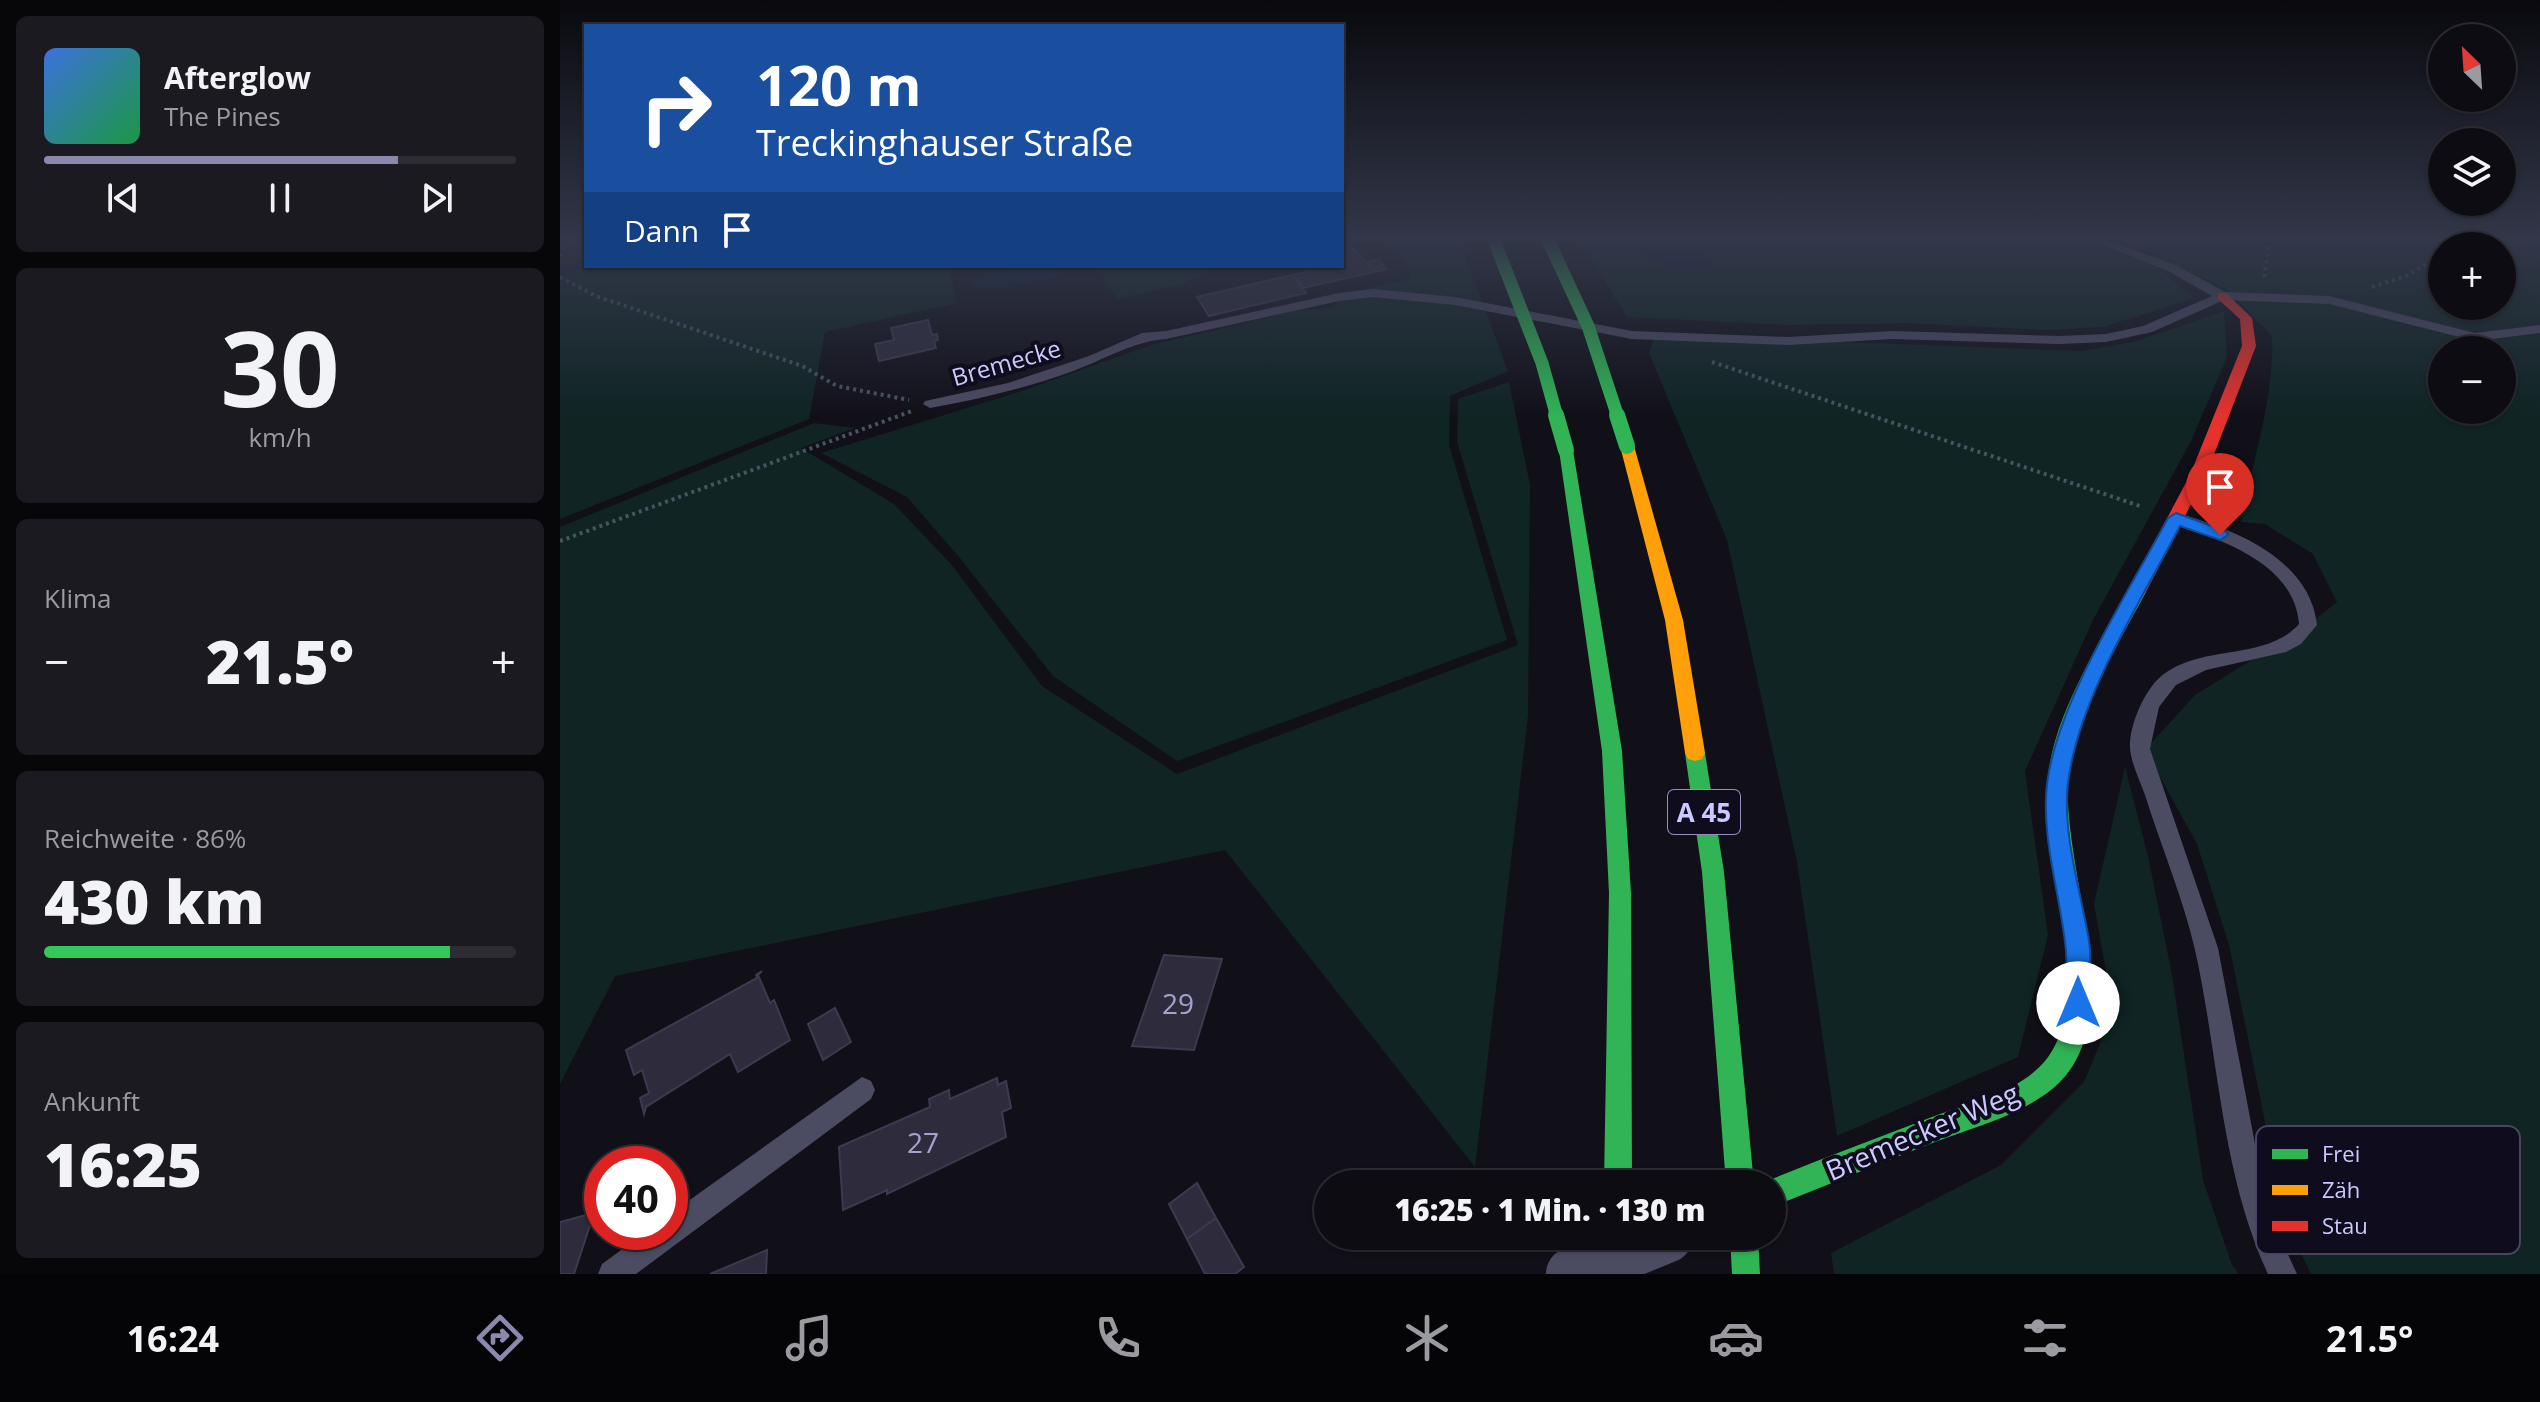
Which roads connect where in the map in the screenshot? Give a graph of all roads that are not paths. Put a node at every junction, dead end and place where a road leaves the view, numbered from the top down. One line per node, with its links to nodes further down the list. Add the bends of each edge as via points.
1 (1328, 299): 10 (lane, Bremecke, via 1147,336 993,394)
2 (1439, 299): 8 (lane, Bremecke)
3 (1517, 299): 13 (main road, bridge, via 1566,450 1612,751 1620,893)
4 (1576, 299): 8 (main road, A 45, bridge)
5 (2214, 299): 8 (lane, via 2147,329 2059,340 1892,335 1788,341 1632,335)
6 (2226, 299): 11 (main road, Bremecker Weg, via 2246,318 2249,346)
7 (2309, 299): 9 (lane, via 2475,337)
8 (1588, 326): 14 (main road, A 45, bridge, via 1674,620 1713,872)
9 (2540, 329)
10 (930, 404)
11 (2176, 518): 15 (main road, Bremecker Weg, via 2093,676 2067,741 2057,785 2058,826 2078,946 2078,1003 2068,1051 2053,1071 2007,1101); 16 (lane, via 2260,556 2288,578 2305,602 2308,625 2283,648 2228,658 2174,677 2154,694 2143,720 2140,749 2206,948)
12 (862, 1090): 17 (lane)
13 (1618, 1170)
14 (1739, 1170)
15 (1786, 1187)
16 (2256, 1203)
17 (688, 1219)
18 (645, 1250): 23 (lane)
19 (1617, 1250): 25 (main road)
20 (1632, 1250): 24 (street, bridge)
21 (1745, 1250): 26 (main road)
22 (2274, 1254): 27 (lane)
23 (612, 1274)
24 (1573, 1274)
25 (1616, 1274)
26 (1746, 1274)
27 (2283, 1274)

